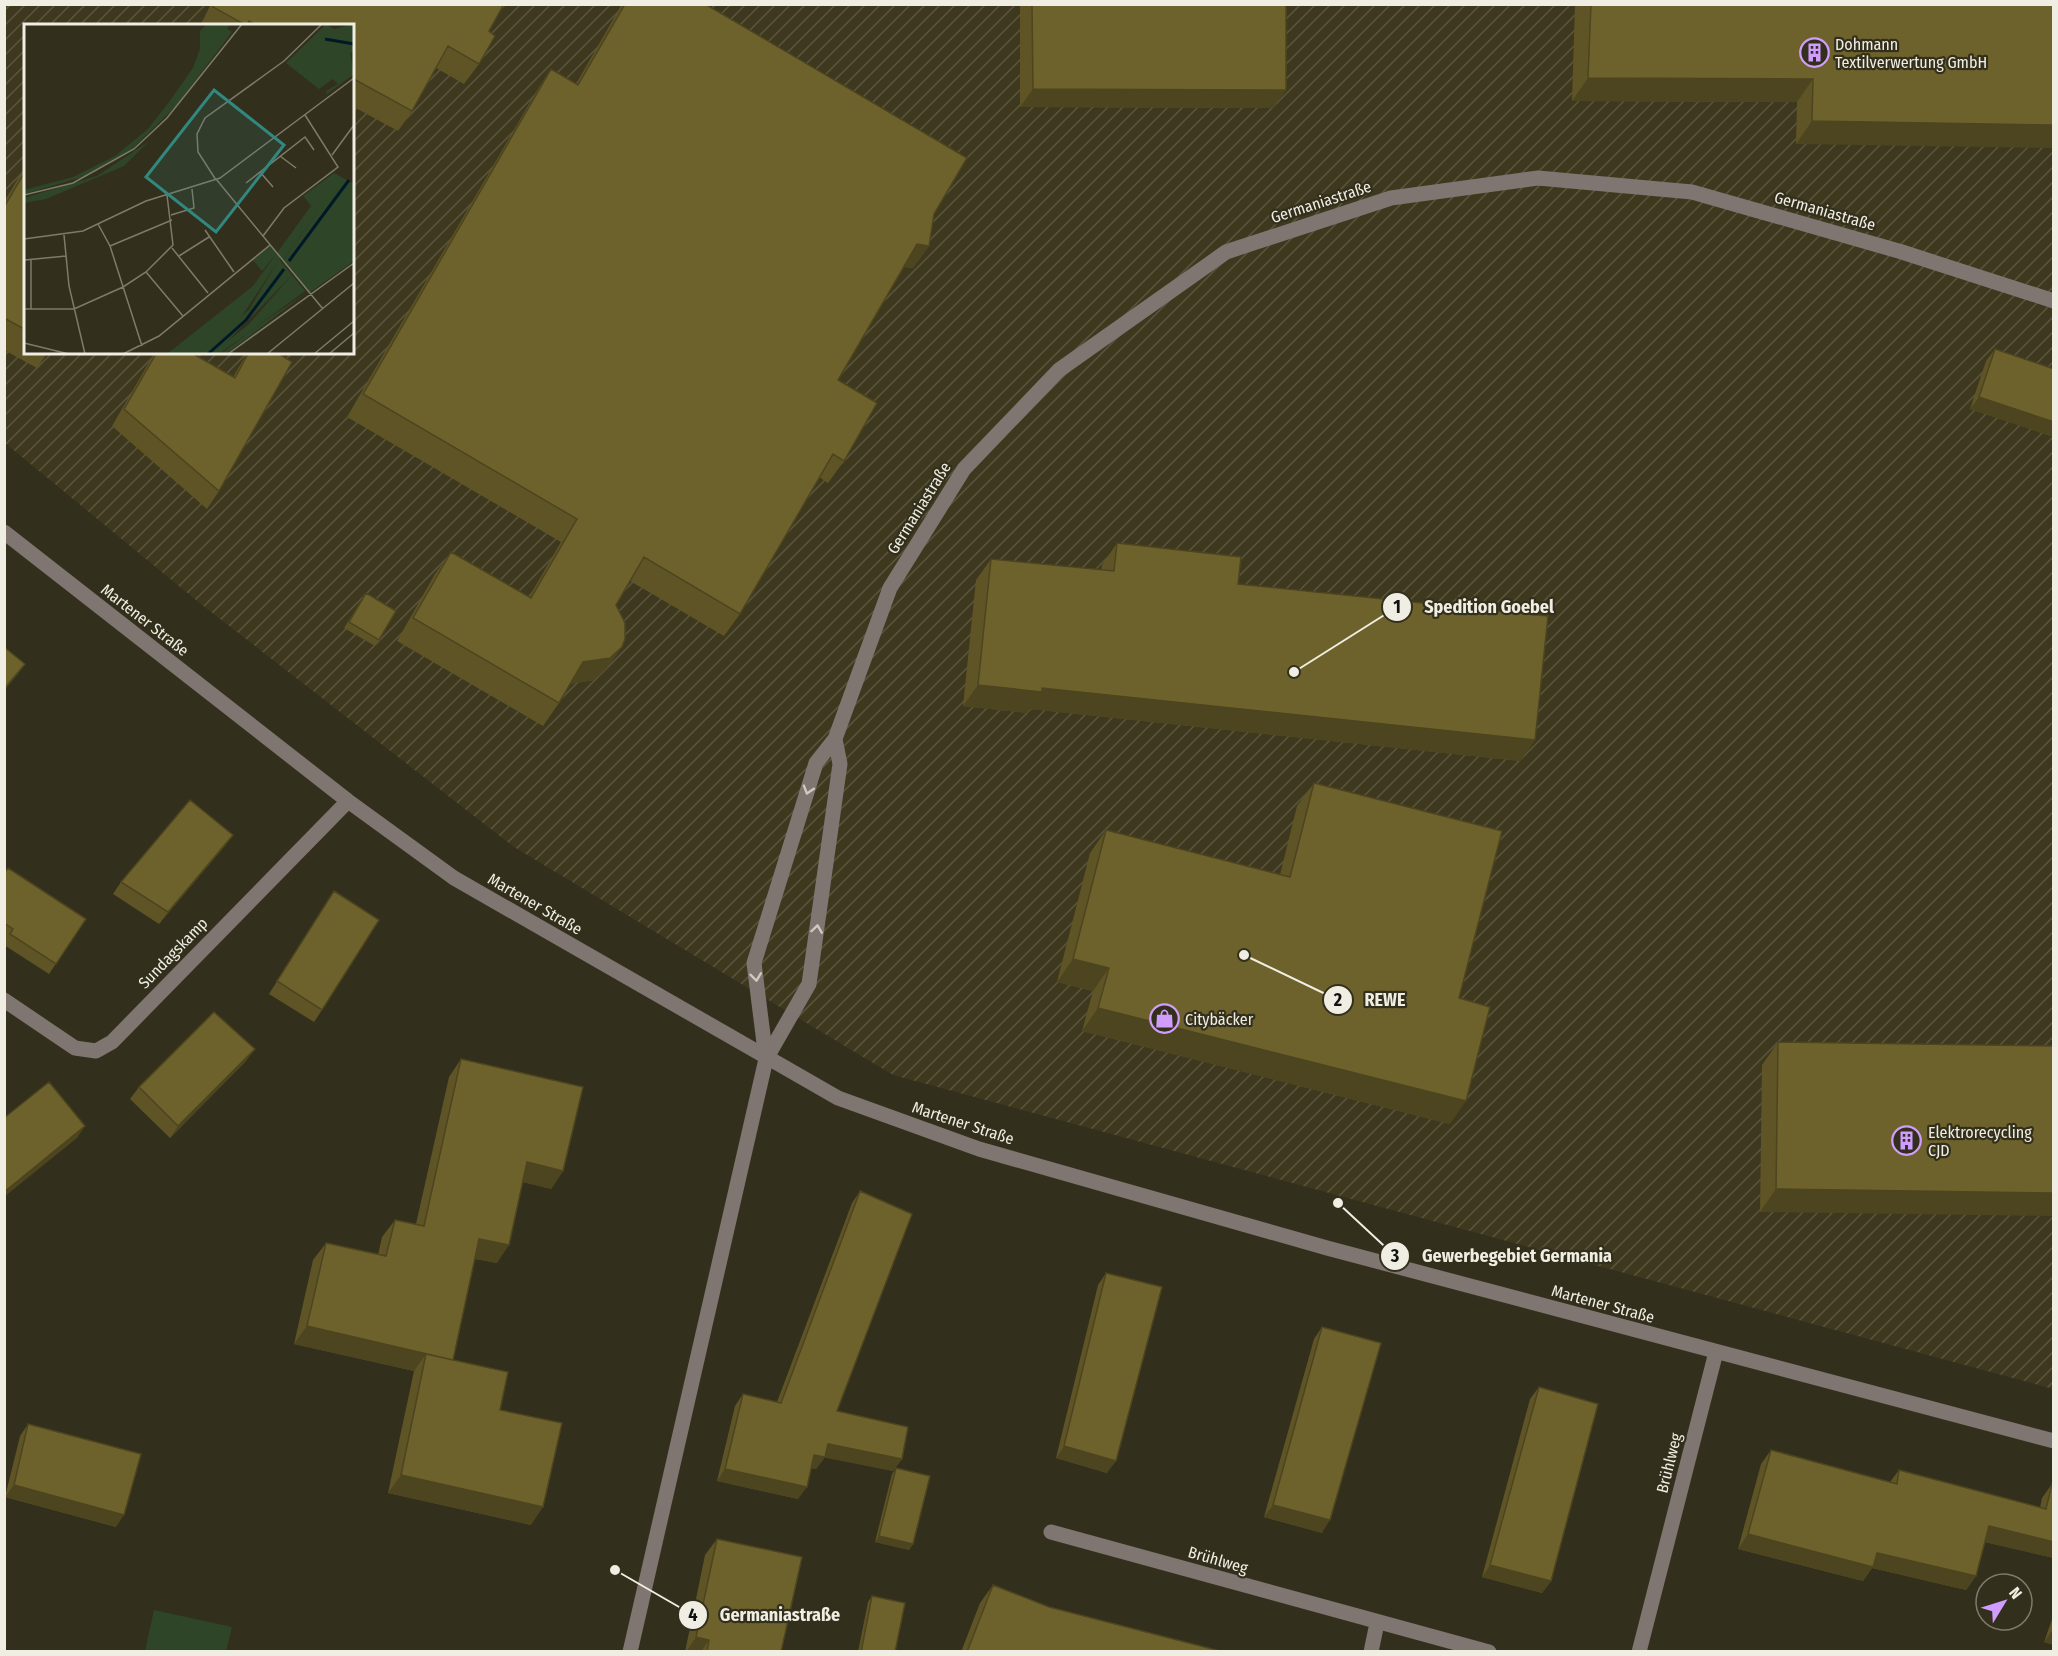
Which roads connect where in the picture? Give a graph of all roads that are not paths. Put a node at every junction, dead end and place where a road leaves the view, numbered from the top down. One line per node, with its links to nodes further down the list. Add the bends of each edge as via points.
1 (2054, 301): 3 (street, Germaniastraße, via 1902,252 1692,192 1538,178 1391,198 1226,252 1059,370 964,469 890,588)
2 (4, 532): 4 (street, Martener Straße)
3 (834, 740): 6 (street, Germaniastraße, one-way to 3, via 809,984 840,764); 6 (street, Germaniastraße, one-way to 6, via 816,763 754,963)
4 (348, 801): 5 (street, Sundagskamp, via 112,1042 96,1051 75,1048); 6 (street, Martener Straße, via 454,878)
5 (4, 1000)
6 (766, 1059): 7 (street, Martener Straße, via 838,1098 979,1149 1327,1248); 11 (street, Germaniastraße)
7 (1716, 1352): 8 (street, Martener Straße); 14 (street, Brühlweg)
8 (2054, 1441)
9 (1050, 1532): 10 (street, Brühlweg)
10 (1377, 1623): 12 (street); 13 (street, Brühlweg)
11 (630, 1652)
12 (1371, 1652)
13 (1489, 1652)
14 (1639, 1652)

